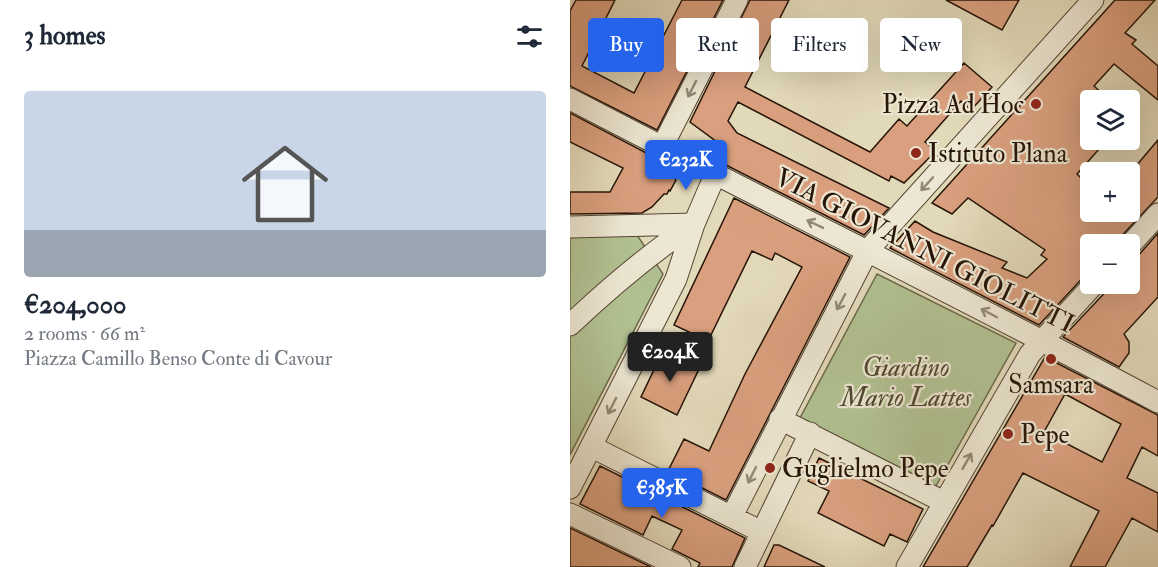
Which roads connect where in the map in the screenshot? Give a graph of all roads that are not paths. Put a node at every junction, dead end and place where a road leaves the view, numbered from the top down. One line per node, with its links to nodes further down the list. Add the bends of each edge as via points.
1 (738, 0): 4 (street, one-way to 4)
2 (1093, 0): 10 (street, one-way to 10)
3 (570, 99): 4 (street, VIA GIOVANNI GIOLITTI)
4 (662, 147): 5 (street, VIA GIOVANNI GIOLITTI)
5 (715, 175): 7 (street); 10 (street, VIA GIOVANNI GIOLITTI, one-way to 5)
6 (1158, 214): 9 (street)
7 (694, 224): 8 (street); 12 (street, via 650,254); 17 (street, one-way to 17, via 676,279)
8 (570, 227)
9 (1140, 234)
10 (868, 250): 13 (street, VIA GIOVANNI GIOLITTI, one-way to 10); 15 (street, one-way to 15)
11 (1084, 294): 13 (street)
12 (570, 325)
13 (1041, 339): 14 (street, VIA GIOVANNI GIOLITTI); 19 (street, one-way to 13)
14 (1158, 402)
15 (780, 419): 16 (street); 21 (street, one-way to 21)
16 (810, 433): 19 (street); 22 (street)
17 (592, 447): 18 (street); 21 (street)
18 (570, 488)
19 (944, 502): 25 (street)
20 (570, 514): 23 (street)
21 (732, 516): 22 (street)
22 (762, 532): 24 (street)
23 (680, 567)
24 (745, 567)
25 (907, 567)

